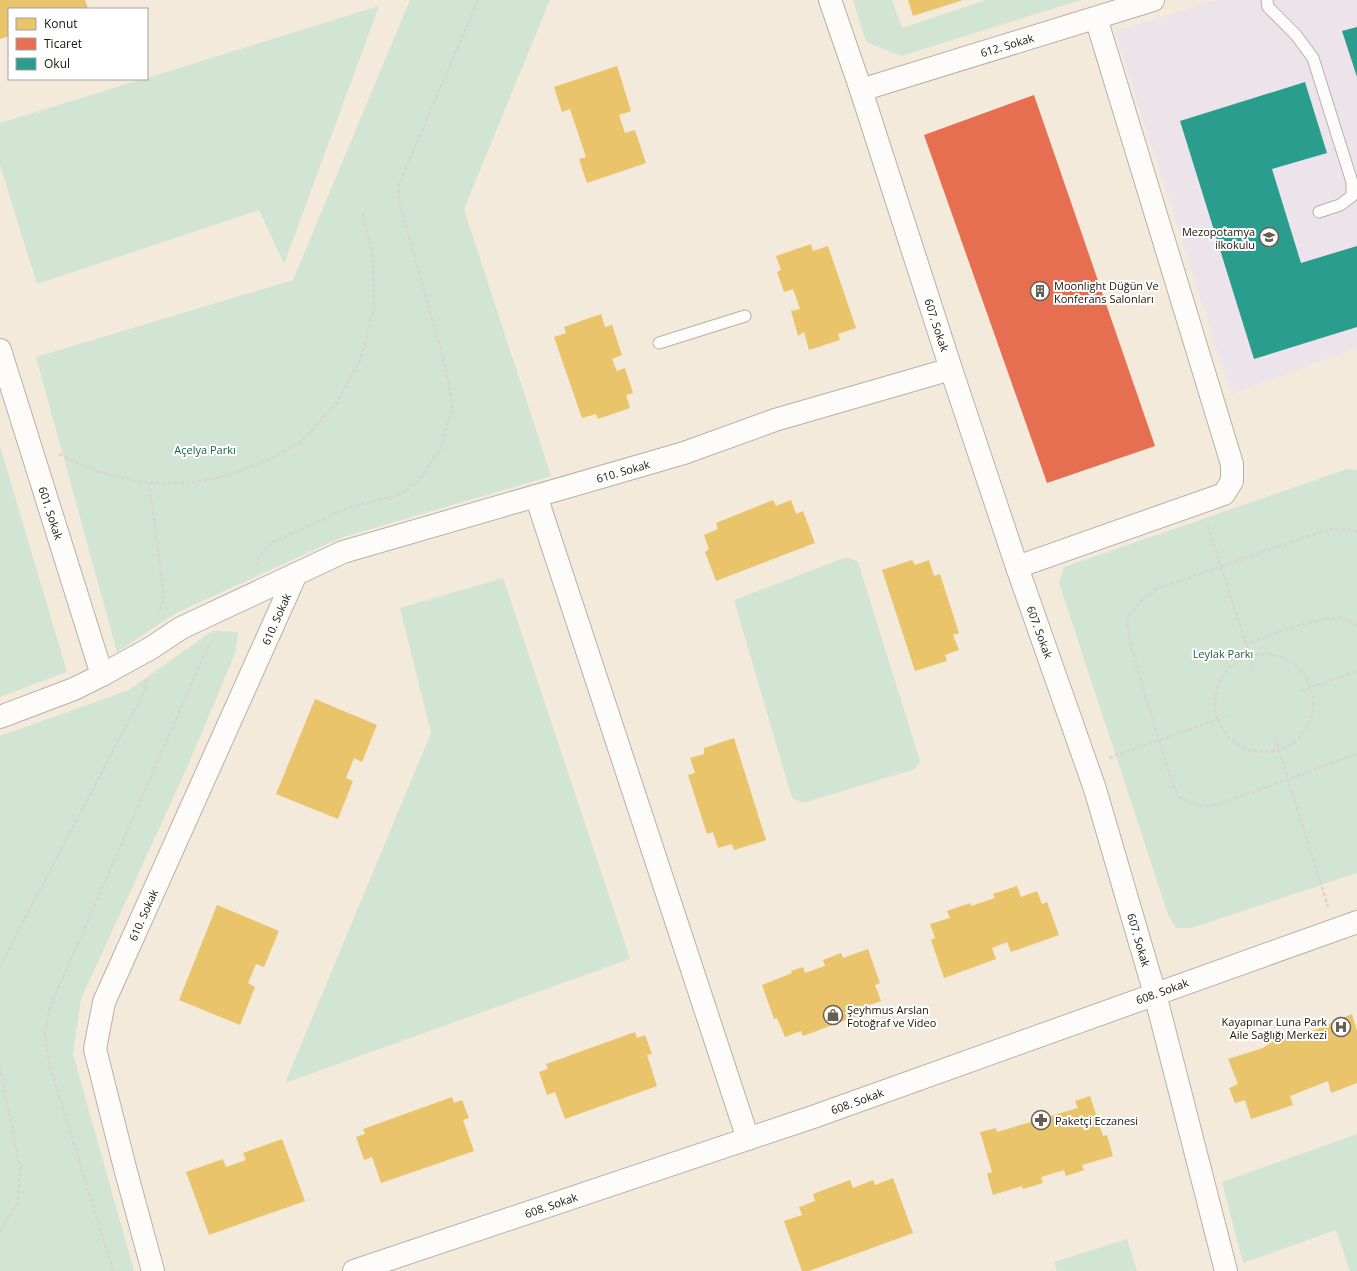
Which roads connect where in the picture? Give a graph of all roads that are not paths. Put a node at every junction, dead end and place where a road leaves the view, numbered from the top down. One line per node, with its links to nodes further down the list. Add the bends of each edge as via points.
1 (830, 0): 5 (street, 607. Sokak)
2 (1153, 0): 4 (street, 612. Sokak)
3 (1267, 0): 6 (lane, via 1268,7 1296,35 1313,58 1352,182 1352,196 1340,205)
4 (1096, 18): 5 (street, 612. Sokak); 12 (street, via 1232,464 1232,481 1224,494)
5 (861, 90): 10 (street, 607. Sokak)
6 (1319, 212)
7 (745, 316): 8 (lane)
8 (659, 343)
9 (0, 350): 14 (street, 601. Sokak)
10 (951, 369): 11 (street, 610. Sokak, via 775,420 684,453); 12 (street, 607. Sokak)
11 (536, 496): 13 (street, 610. Sokak, via 343,552); 18 (street)
12 (1017, 567): 17 (street, 607. Sokak, via 1087,766)
13 (296, 574): 14 (street, 610. Sokak, via 181,628); 19 (street, 610. Sokak, via 104,1002 95,1049)
14 (102, 675): 15 (street, 610. Sokak, via 74,689)
15 (0, 717)
16 (1357, 922): 17 (street, 608. Sokak)
17 (1155, 994): 18 (street, 608. Sokak); 21 (street, 607. Sokak)
18 (748, 1139): 20 (street, 608. Sokak)
19 (154, 1271)
20 (354, 1271)
21 (1226, 1271)

